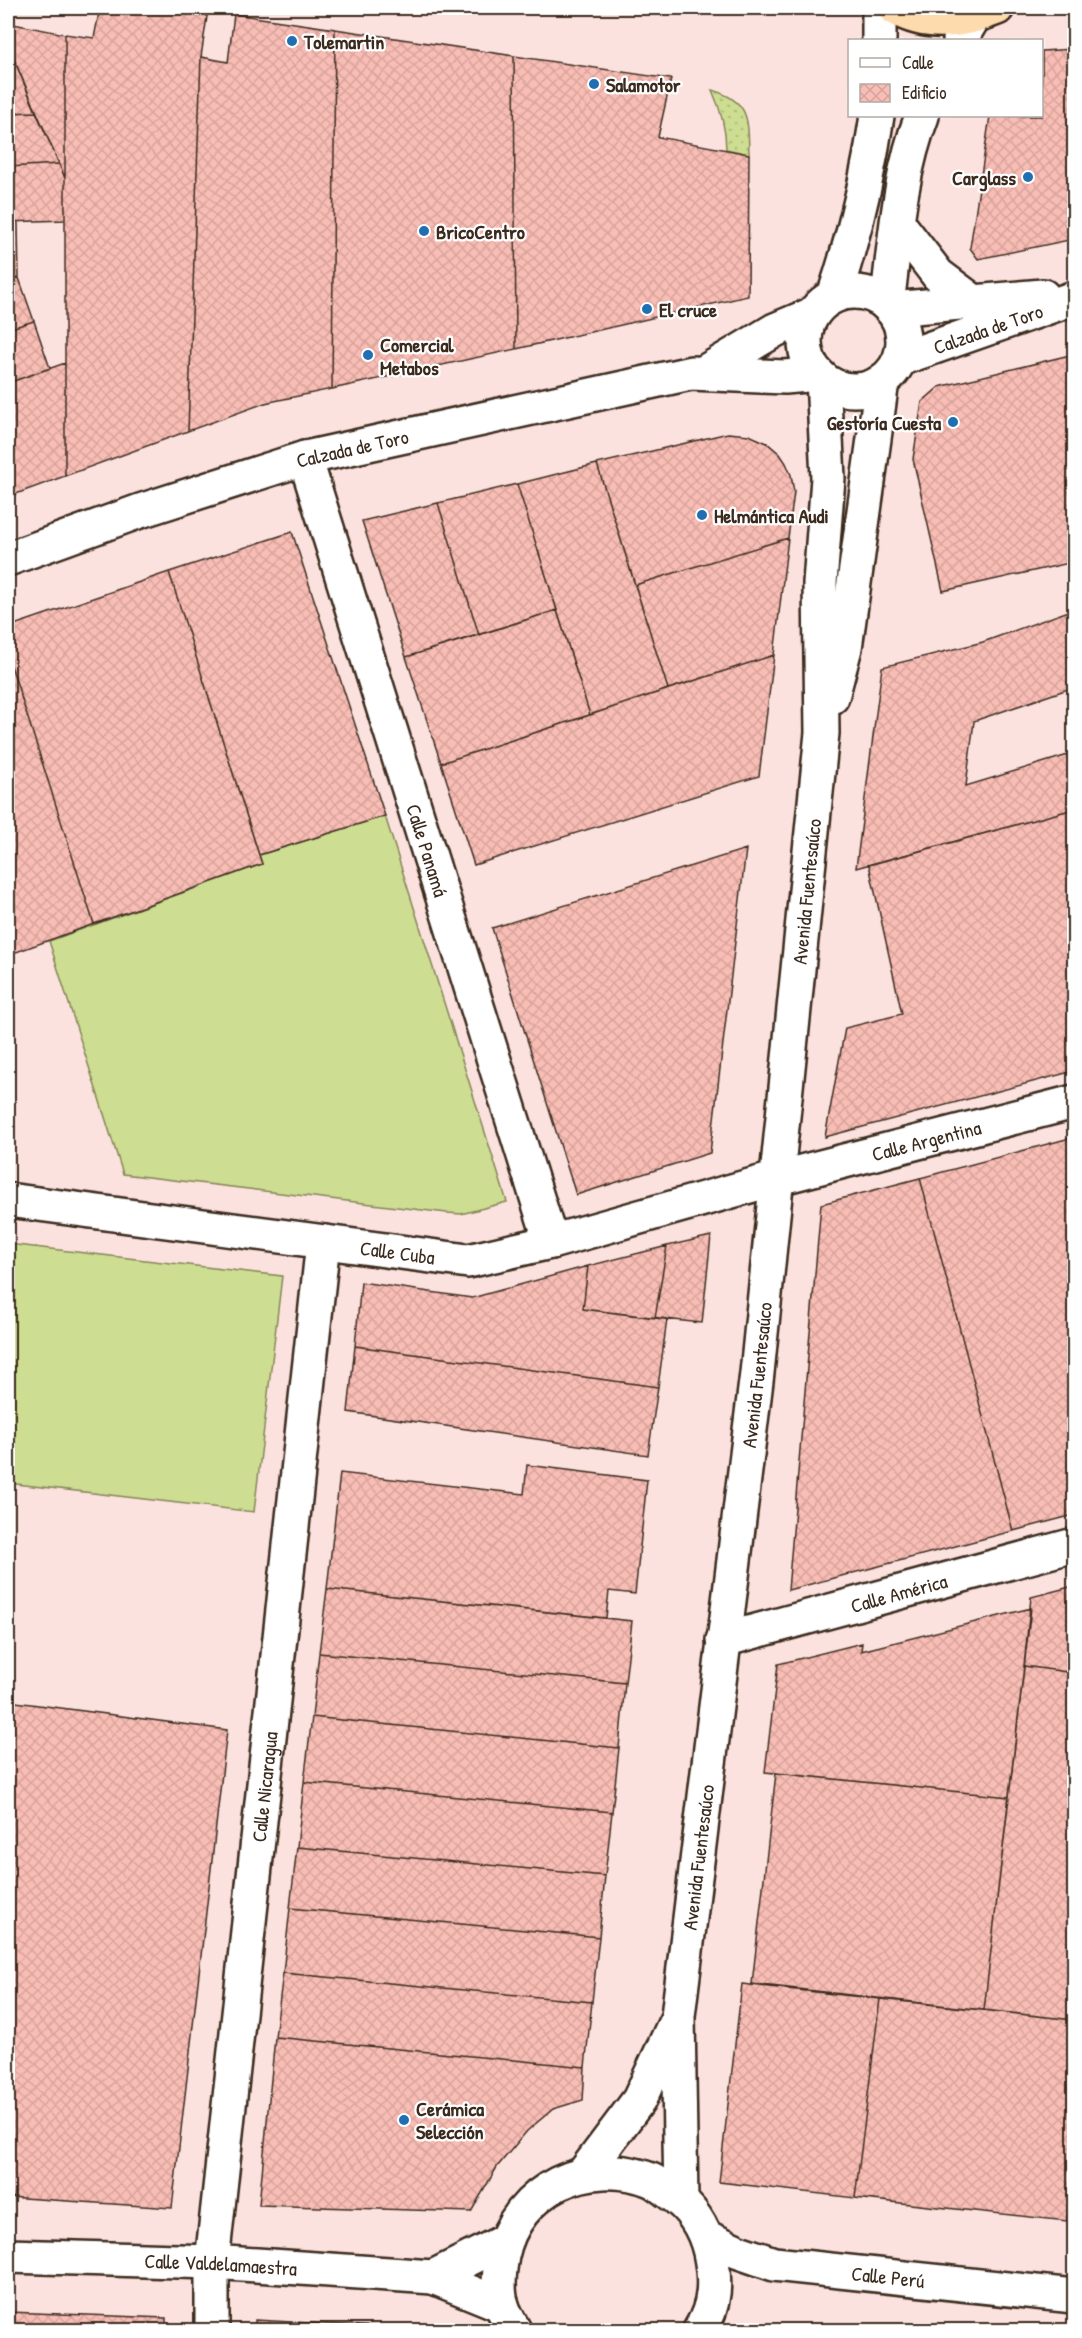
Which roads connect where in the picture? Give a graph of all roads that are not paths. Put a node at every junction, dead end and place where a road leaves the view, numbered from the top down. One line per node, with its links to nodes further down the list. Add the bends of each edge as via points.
1 (879, 8): 4 (street)
2 (895, 8): 3 (highway, via 940,22)
3 (976, 22)
4 (879, 39)
5 (877, 117): 10 (street, Avenida Fuentesaúco, via 851,246)
6 (922, 117): 7 (street, Avenida Fuentesaúco, via 913,141)
7 (898, 223): 9 (street, Calzada de Toro, via 938,275); 11 (street, Avenida Fuentesaúco)
8 (1074, 296): 9 (street, Calzada de Toro); 12 (street, Calzada de Toro)
9 (974, 302): 11 (street, Calzada de Toro)
10 (824, 305): 11 (street, via 852,292 871,295); 13 (street, Calzada de Toro); 14 (street, Avenida Fuentesaúco, via 806,328 805,344)
11 (889, 307): 12 (street, Avenida Fuentesaúco, via 900,324 903,342)
12 (891, 370): 14 (street, via 868,388 852,391); 17 (street, Avenida Fuentesaúco, via 845,648)
13 (705, 372): 14 (street, Calzada de Toro); 15 (street, Calzada de Toro)
14 (820, 377): 17 (street, Avenida Fuentesaúco, via 828,478 820,583)
15 (305, 458): 16 (street, Calzada de Toro); 22 (street, Calle Panamá)
16 (8, 559)
17 (822, 733): 19 (street, Avenida Fuentesaúco)
18 (1074, 1102): 19 (street, Calle Argentina)
19 (778, 1178): 22 (street, Calle Cuba); 24 (street, Avenida Fuentesaúco)
20 (8, 1200): 21 (street, Calle Cuba)
21 (323, 1242): 22 (street, Calle Cuba, via 468,1262); 31 (street, Calle Nicaragua)
22 (551, 1242)
23 (1074, 1545): 24 (street, Calle América)
24 (723, 1640): 25 (street, Avenida Fuentesaúco)
25 (678, 2016): 26 (street, Avenida Fuentesaúco, via 639,2100); 27 (street, Avenida Fuentesaúco)
26 (584, 2173): 27 (street, via 618,2171 652,2181); 29 (street, via 558,2182 536,2197 518,2217)
27 (681, 2201): 28 (street, via 696,2217)
28 (706, 2237): 33 (street, Calle Perú, via 774,2264); 36 (street, via 715,2277 708,2318)
29 (505, 2241): 32 (street); 34 (street, via 498,2273)
30 (8, 2256): 31 (street, Calle Valdelamaestra)
31 (212, 2262): 32 (street, Calle Valdelamaestra); 35 (street, Calle Nicaragua)
32 (434, 2277): 34 (street, Calle Valdelamaestra)
33 (1074, 2296)
34 (508, 2318)
35 (212, 2331)
36 (700, 2331)

